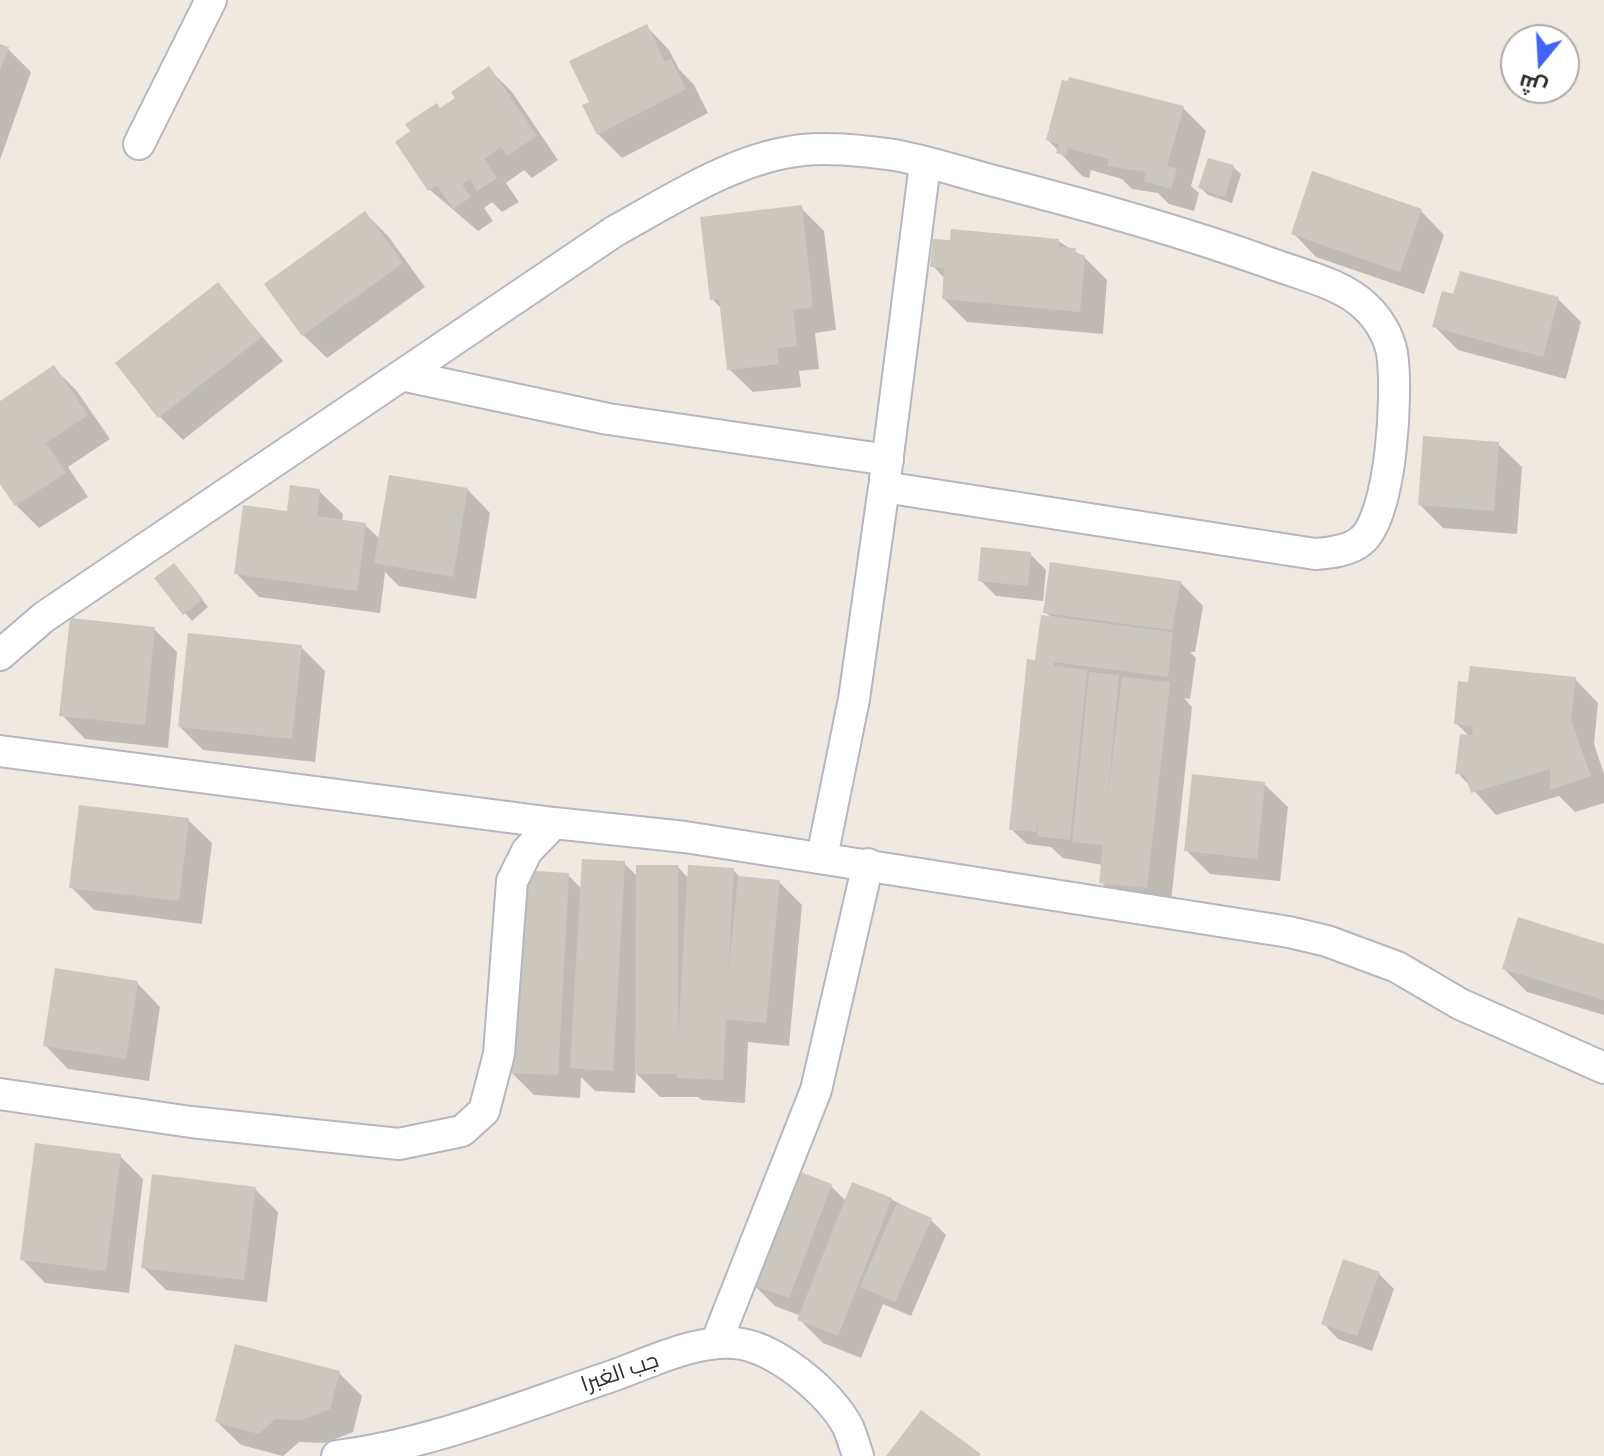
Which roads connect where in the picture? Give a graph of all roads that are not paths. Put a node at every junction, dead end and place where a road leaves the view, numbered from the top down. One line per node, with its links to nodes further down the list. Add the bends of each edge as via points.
1 (211, 0): 2 (street)
2 (139, 144)
3 (925, 164): 4 (street, via 890,154 837,150 805,149 766,157 697,186 615,231); 5 (street); 5 (street, via 1229,248 1325,283 1365,305 1384,329 1392,351 1392,436 1373,525 1362,541 1330,553)
4 (406, 376): 5 (street); 6 (street, via 44,617)
5 (886, 474): 9 (street, via 854,699)
6 (0, 655)
7 (0, 751): 8 (street)
8 (554, 823): 9 (street); 12 (street, via 527,851 512,881 499,1054 484,1111 462,1131 399,1144 191,1122)
9 (822, 857): 10 (street)
10 (868, 864): 11 (street, via 1327,941 1397,967 1483,1016); 13 (street, via 816,1090)
11 (1604, 1068)
12 (0, 1094)
13 (716, 1343): 14 (street, جب الغبرا, via 485,1419); 16 (street, جب الغبرا, via 760,1348 778,1357 829,1401 848,1426)
14 (422, 1446): 15 (street, جب الغبرا)
15 (337, 1456)
16 (858, 1456)

